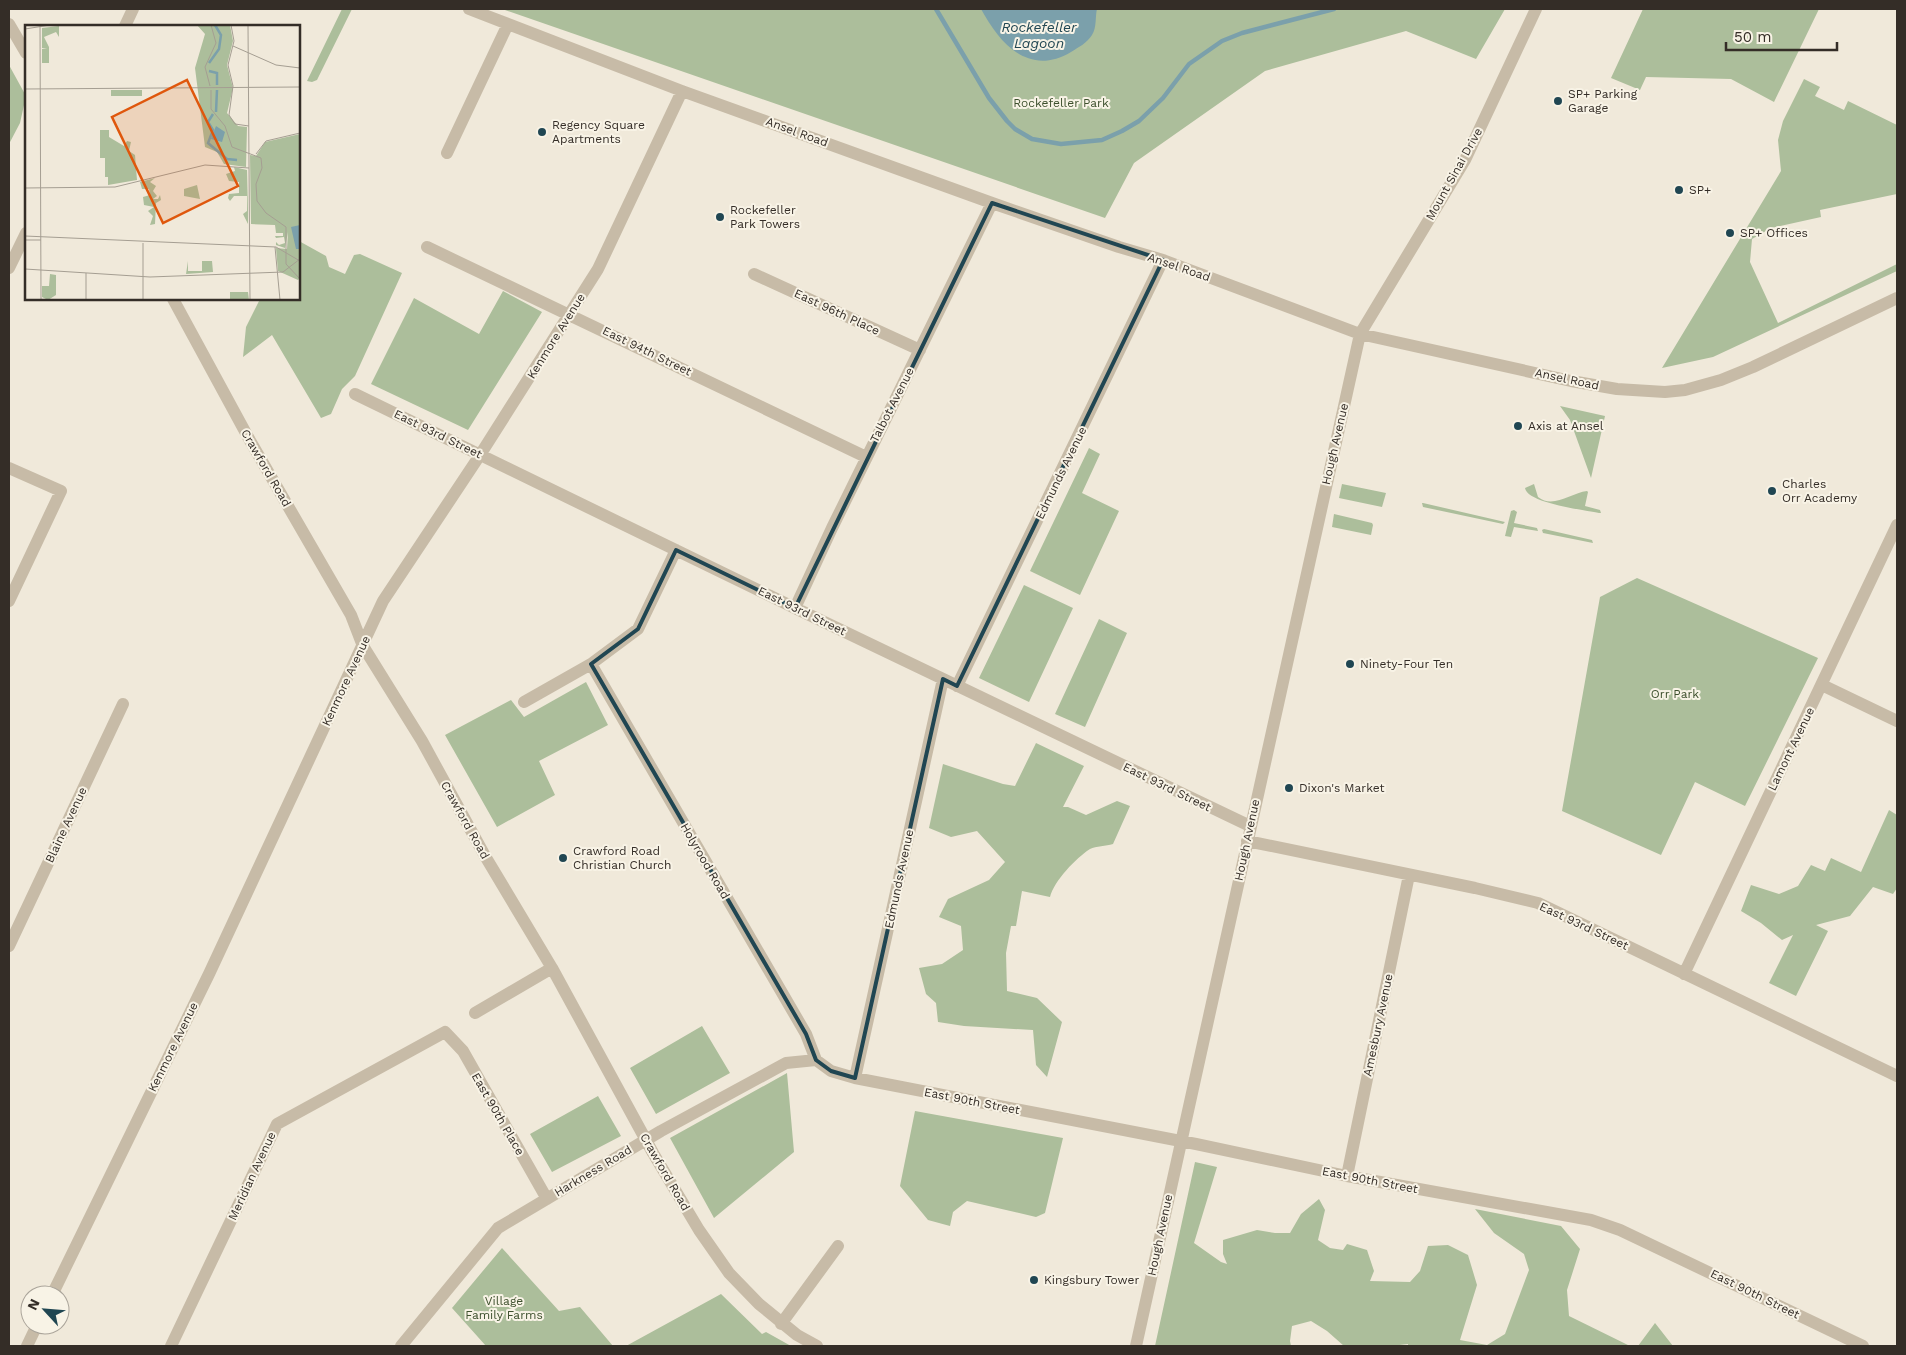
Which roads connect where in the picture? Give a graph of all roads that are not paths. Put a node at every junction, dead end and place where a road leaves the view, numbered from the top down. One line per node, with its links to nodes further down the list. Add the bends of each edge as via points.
1 (133, 9): 6 (street)
2 (469, 9): 5 (street, Ansel Road)
3 (1536, 9): 19 (street, Mount Sinai Drive, via 1465,160)
4 (9, 24): 7 (street)
5 (508, 24): 8 (street, Ansel Road); 9 (street)
6 (125, 25)
7 (25, 51)
8 (682, 91): 10 (street, Ansel Road); 18 (street, Kenmore Avenue, via 598,269)
9 (447, 153)
10 (992, 202): 13 (street, Ansel Road); 20 (street, Talbot Avenue)
11 (25, 235): 14 (street)
12 (427, 247): 18 (street, East 94th Street)
13 (1163, 260): 19 (street, Ansel Road); 33 (street, Edmunds Avenue)
14 (9, 268)
15 (754, 274): 20 (street, East 96th Place)
16 (1897, 298): 19 (street, Ansel Road, via 1737,374 1685,390 1665,392 1617,390)
17 (175, 300): 29 (street, Crawford Road, via 248,437 351,615)
18 (570, 314): 22 (street, Kenmore Avenue); 23 (street, East 94th Street)
19 (1360, 334): 37 (street, Hough Avenue)
20 (920, 350): 23 (street, Talbot Avenue)
21 (355, 394): 22 (street, East 93rd Street)
22 (480, 455): 26 (street, East 93rd Street); 29 (street, Kenmore Avenue, via 384,601)
23 (866, 457): 28 (street, Talbot Avenue)
24 (9, 468): 27 (street, via 61,491)
25 (1897, 525): 32 (street, Lamont Avenue)
26 (676, 550): 28 (street, East 93rd Street); 30 (street, via 638,629)
27 (9, 600)
28 (795, 608): 31 (street, East 93rd Street)
29 (363, 646): 41 (street, Crawford Road, via 422,741); 53 (street, Kenmore Avenue)
30 (591, 664): 34 (street); 45 (street, Holyrood Road, via 806,1034)
31 (943, 679): 33 (street, East 93rd Street); 47 (street, Edmunds Avenue)
32 (1822, 685): 36 (street); 42 (street, Lamont Avenue)
33 (957, 686): 37 (street, East 93rd Street)
34 (524, 702)
35 (123, 704): 40 (street, Blaine Avenue)
36 (1897, 720)
37 (1250, 826): 38 (street, Hough Avenue)
38 (1247, 841): 39 (street, East 93rd Street); 49 (street, Hough Avenue)
39 (1409, 875): 42 (street, East 93rd Street, via 1538,903); 50 (street, Amesbury Avenue)
40 (9, 946)
41 (552, 968): 43 (street); 48 (street, Crawford Road)
42 (1684, 974): 46 (street, East 93rd Street)
43 (475, 1013)
44 (445, 1032): 51 (street, East 90th Place, via 463,1051); 55 (street, Meridian Avenue, via 277,1124)
45 (816, 1060): 47 (street, via 832,1071); 48 (street, Harkness Road, via 786,1063)
46 (1897, 1076)
47 (855, 1078): 49 (street, East 90th Street)
48 (647, 1140): 51 (street, Harkness Road); 54 (street, Crawford Road, via 718,1259 742,1288)
49 (1180, 1141): 50 (street, East 90th Street); 58 (street, Hough Avenue)
50 (1347, 1176): 59 (street, East 90th Street, via 1591,1220 1620,1230)
51 (547, 1199): 56 (street, Harkness Road, via 498,1228)
52 (838, 1246): 54 (street)
53 (57, 1285)
54 (781, 1324): 57 (street, Crawford Road)
55 (171, 1346)
56 (401, 1346)
57 (817, 1346)
58 (1136, 1346)
59 (1862, 1346)

